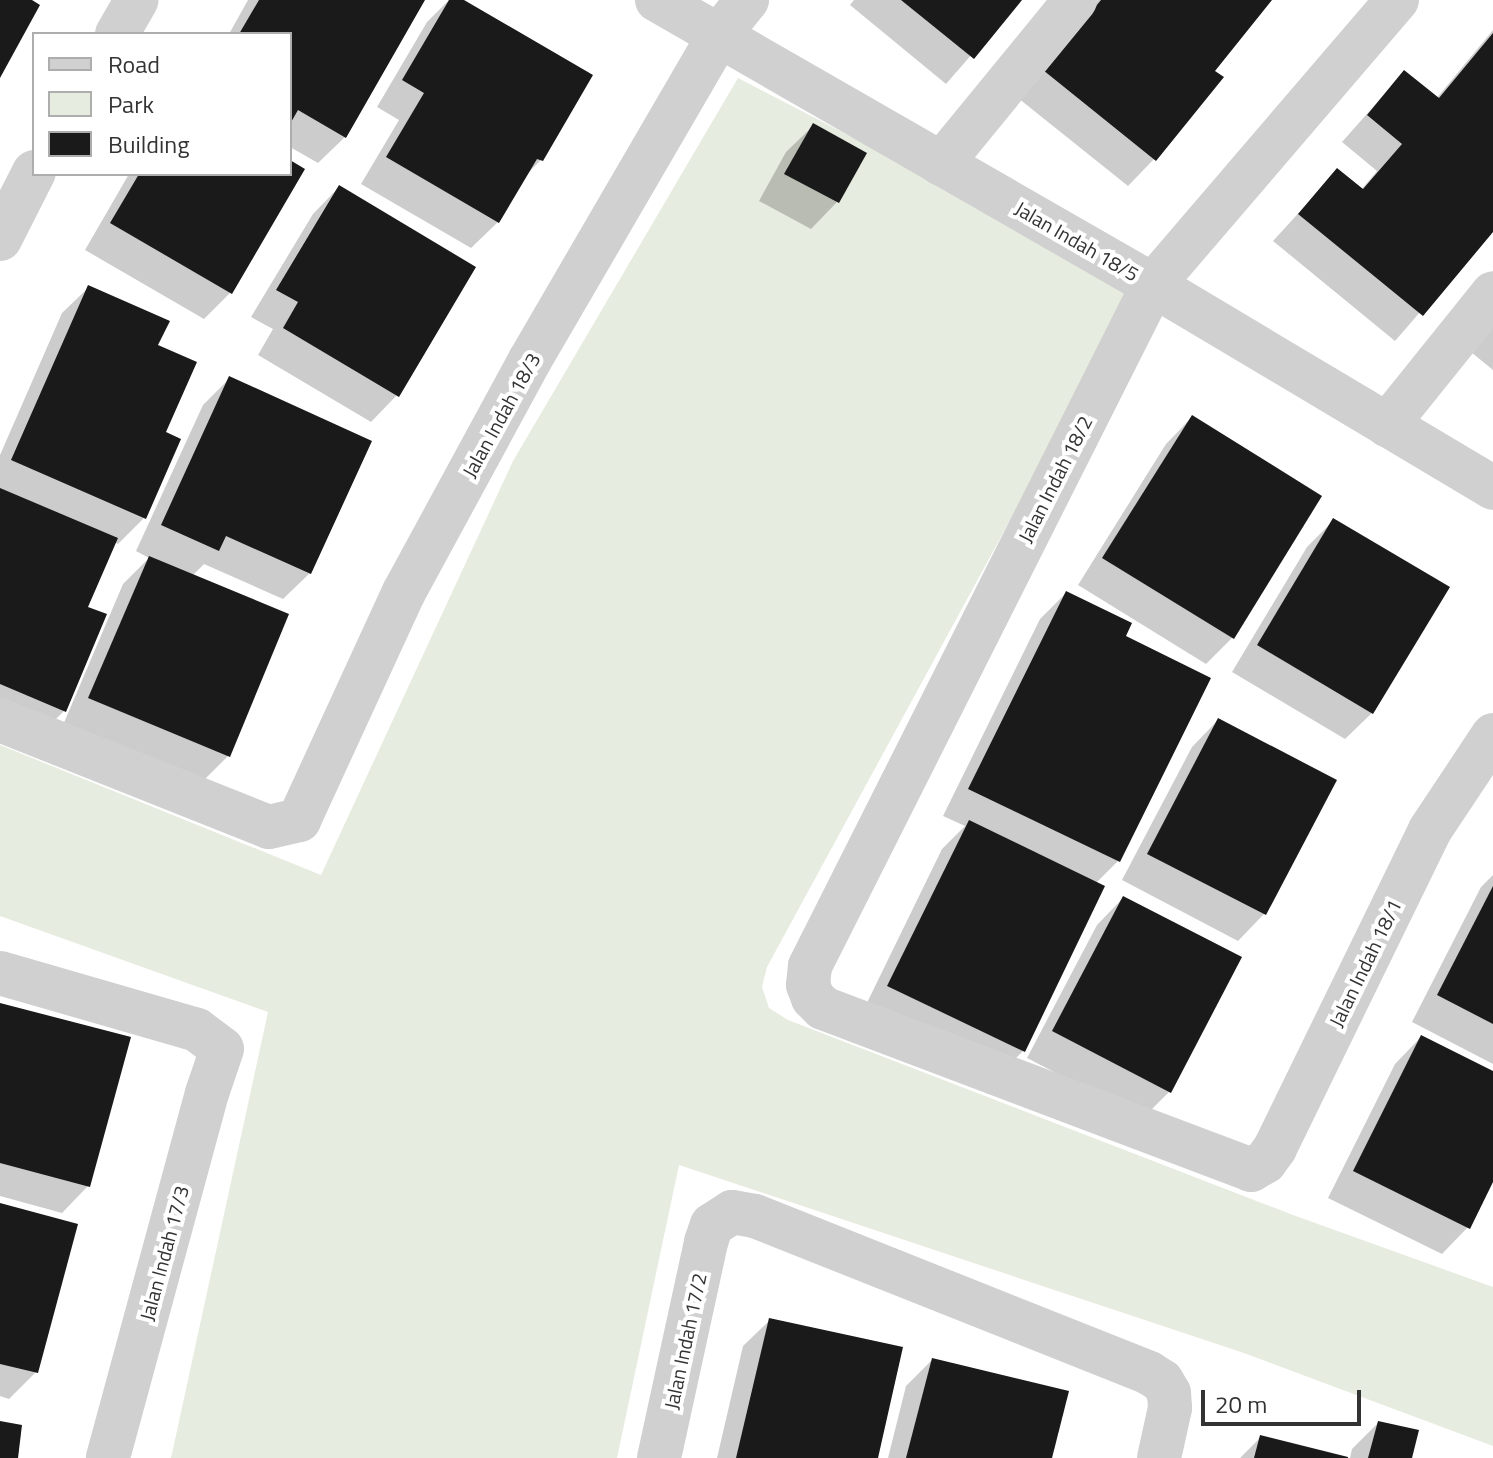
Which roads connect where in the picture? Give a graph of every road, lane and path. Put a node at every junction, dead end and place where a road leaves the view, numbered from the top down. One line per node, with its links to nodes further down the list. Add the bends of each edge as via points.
1 (137, 0): 6 (street)
2 (657, 0): 7 (street, Jalan Indah 18/5)
3 (747, 0): 7 (street, Jalan Indah 18/3)
4 (1075, 0): 8 (street)
5 (1397, 0): 11 (street, Jalan Indah 18/2)
6 (118, 32)
7 (719, 35): 8 (street, Jalan Indah 18/5); 15 (street, Jalan Indah 18/3, via 530,360 404,592 299,820 269,827)
8 (941, 164): 11 (street, Jalan Indah 18/5)
9 (32, 176): 10 (street)
10 (0, 239)
11 (1153, 285): 13 (street, Jalan Indah 18/5); 18 (street, Jalan Indah 18/2, via 810,966 808,985 823,1008)
12 (1493, 293): 13 (street)
13 (1387, 425): 14 (street, Jalan Indah 18/5)
14 (1493, 488)
15 (0, 720)
16 (1493, 735): 18 (street, Jalan Indah 18/1, via 1430,830 1275,1148 1251,1170)
17 (0, 973): 19 (street, Jalan Indah 17/3, via 197,1030 222,1049)
18 (1229, 1162)
19 (108, 1458)
20 (659, 1458): 21 (street, Jalan Indah 17/2, via 706,1242 712,1225 732,1212 755,1216 1149,1373 1169,1393)
21 (1159, 1458)

